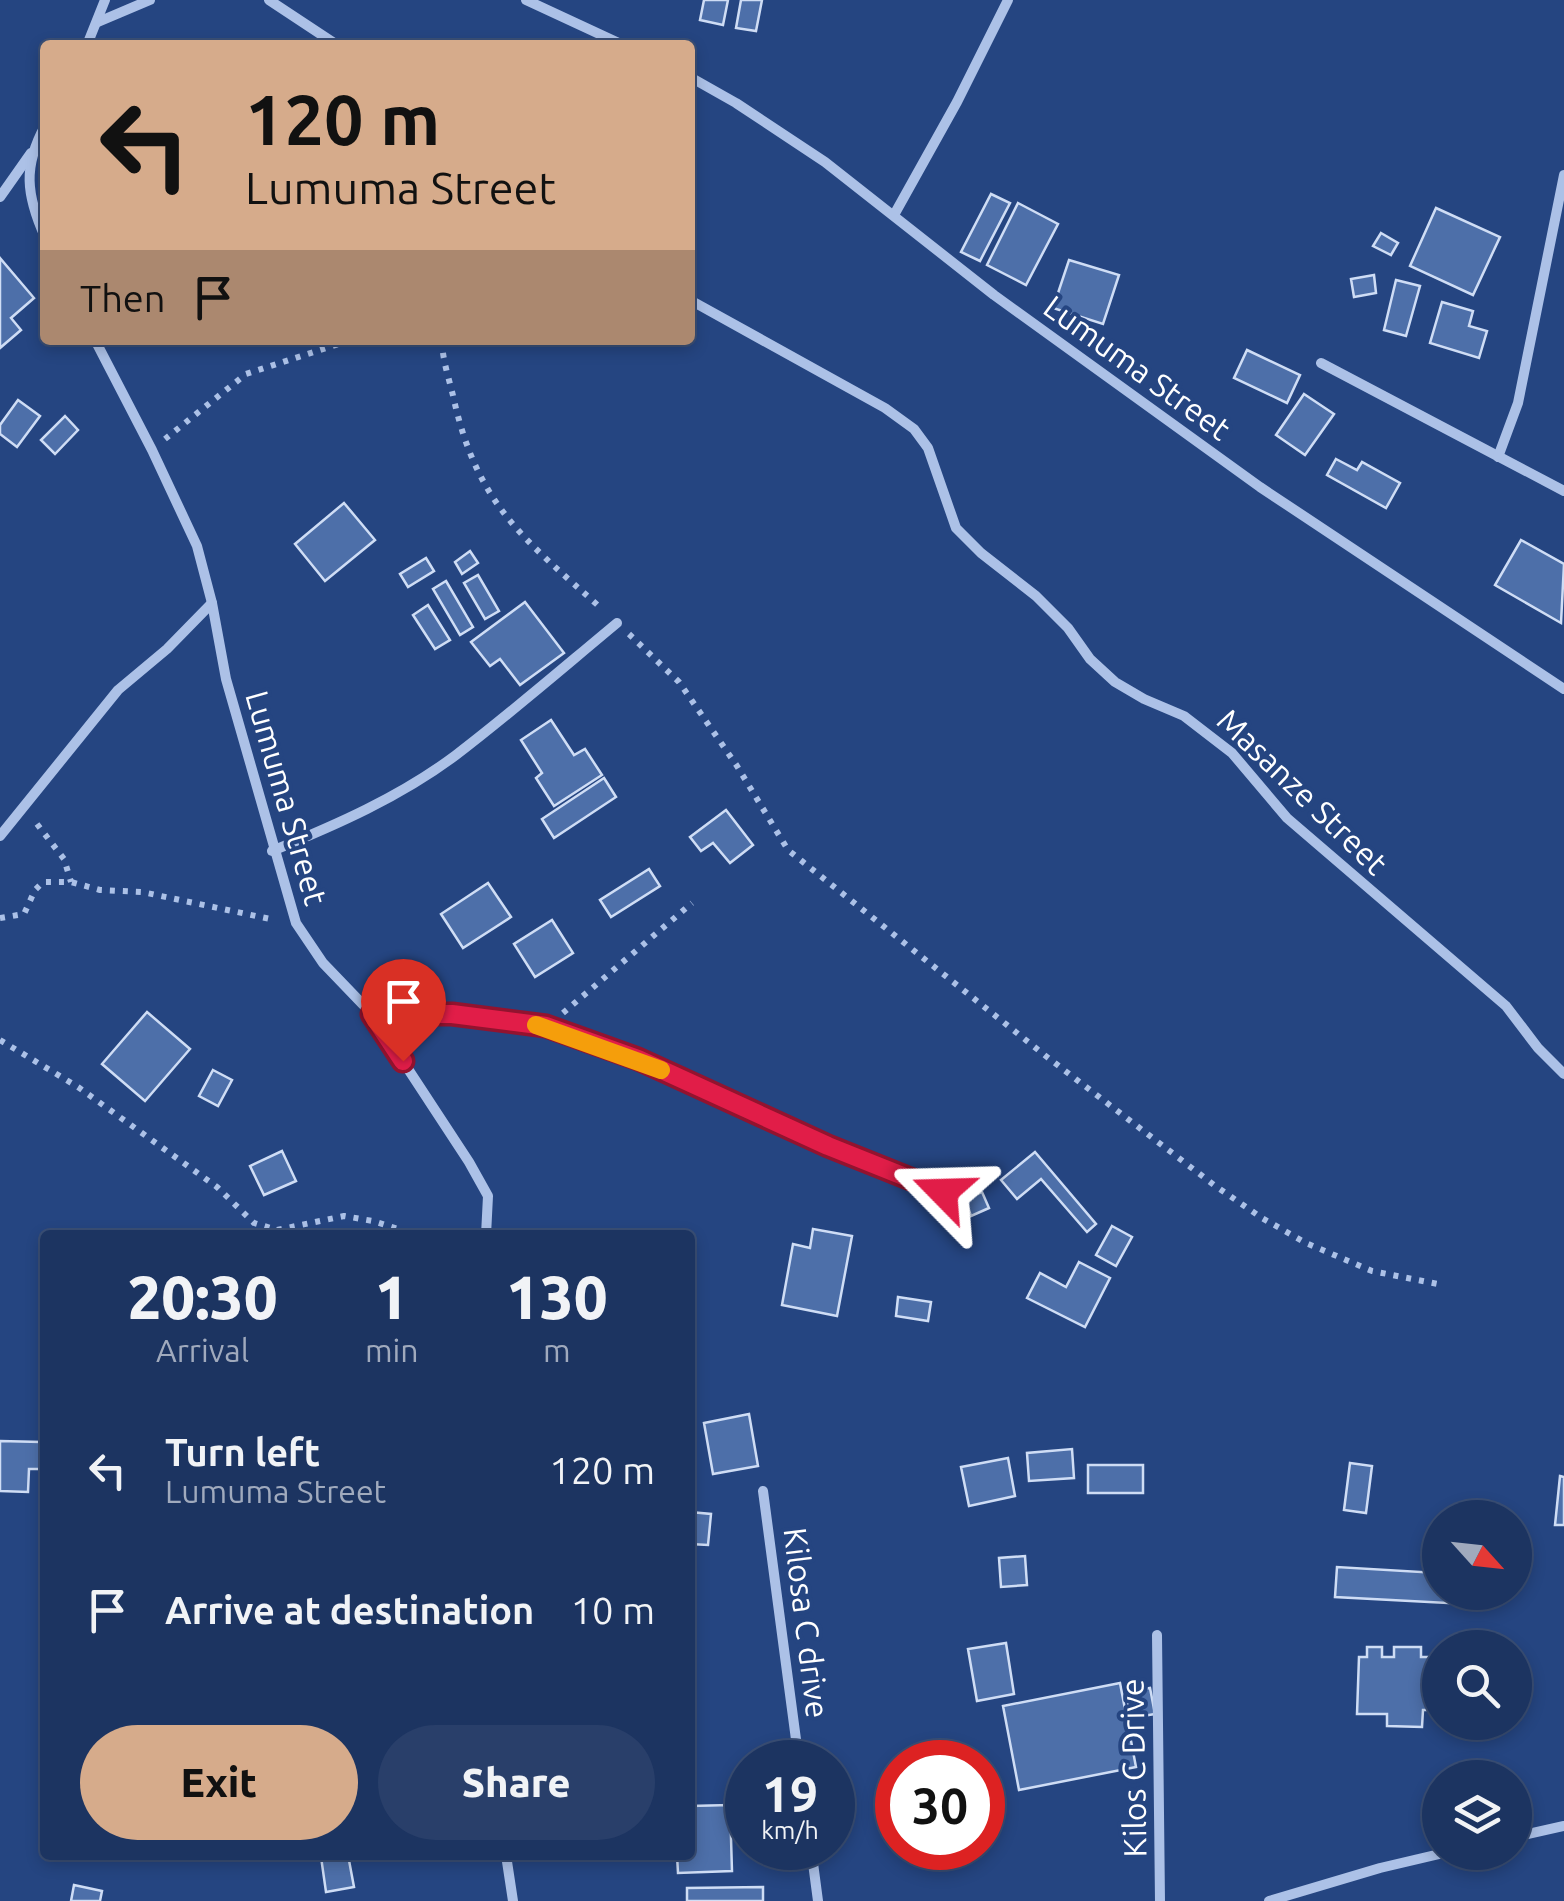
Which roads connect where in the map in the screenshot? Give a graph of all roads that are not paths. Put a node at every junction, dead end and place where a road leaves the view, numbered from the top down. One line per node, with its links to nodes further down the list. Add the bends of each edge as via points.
1 (105, 0): 6 (street)
2 (150, 0): 6 (street)
3 (269, 0): 8 (street)
4 (526, 0): 9 (street)
5 (1008, 0): 15 (street)
6 (98, 22): 7 (street)
7 (89, 40)
8 (329, 40)
9 (613, 40)
10 (695, 80): 15 (street, Lumuma Street, via 825,162)
11 (40, 135): 12 (street)
12 (30, 153): 14 (street); 16 (street)
13 (1564, 175): 20 (street, via 1518,402)
14 (0, 197)
15 (894, 215): 24 (street, Lumuma Street, via 1260,487)
16 (40, 220)
17 (695, 303): 29 (street, Masanze Street, via 914,429 928,448 956,528 981,553 1036,596 1115,682 1184,716 1232,753 1287,818 1506,1006)
18 (97, 345): 22 (street, Lumuma Street, via 197,546)
19 (1321, 363): 20 (street)
20 (1498, 457): 21 (street)
21 (1564, 491)
22 (212, 603): 25 (street, via 118,690 24,807); 27 (street, Lumuma Street)
23 (617, 623): 27 (street, via 454,756 389,798)
24 (1564, 688)
25 (4, 822): 26 (street)
26 (0, 836)
27 (272, 851): 28 (street, Lumuma Street, via 296,924 323,964)
28 (372, 1014): 30 (street, via 452,1014 546,1026 638,1059); 31 (street, Lumuma Street, via 488,1196)
29 (1564, 1074)
30 (943, 1192)
31 (486, 1230)
32 (763, 1491): 34 (street, Kilosa C drive)
33 (1157, 1635): 42 (street, Kilos C Drive)
34 (796, 1740)
35 (1564, 1826): 36 (street)
36 (1532, 1833)
37 (1422, 1858): 43 (street)
38 (507, 1860): 40 (street)
39 (814, 1870): 41 (street)
40 (512, 1901)
41 (818, 1901)
42 (1160, 1901)
43 (1270, 1901)

